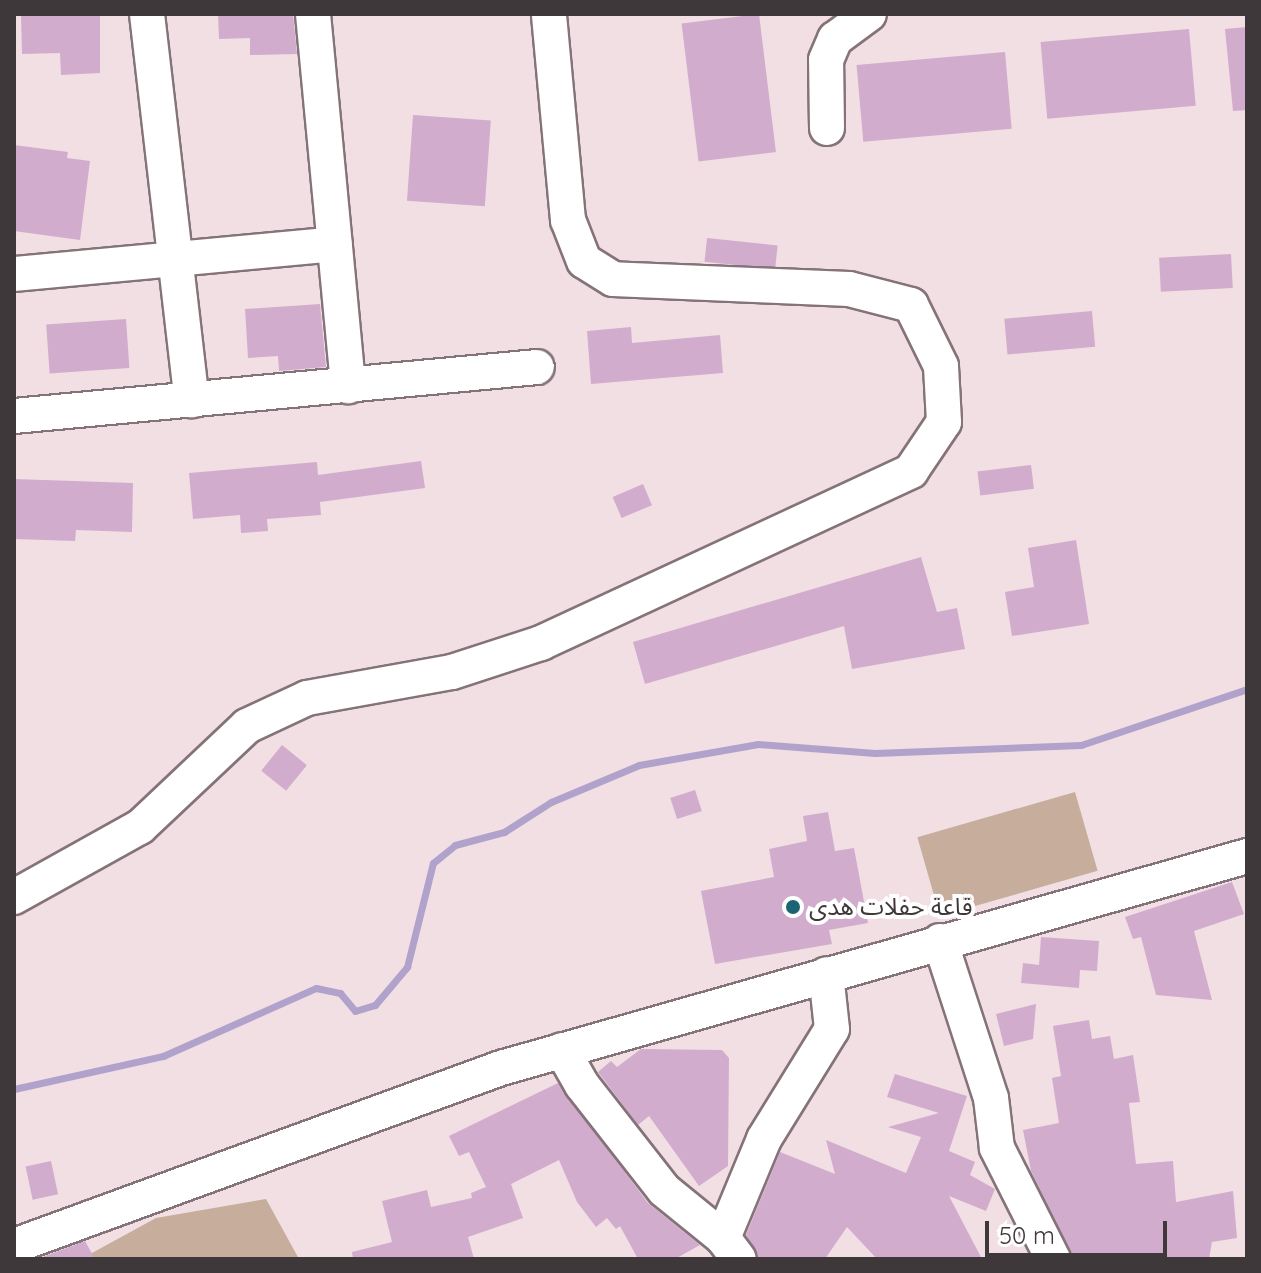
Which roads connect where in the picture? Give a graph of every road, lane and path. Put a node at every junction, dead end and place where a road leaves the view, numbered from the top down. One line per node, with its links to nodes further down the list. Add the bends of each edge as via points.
1 (147, 14): 7 (street)
2 (313, 14): 6 (street)
3 (549, 14): 14 (street, via 568,220 584,261 613,279 849,289 911,305 941,366 944,422 911,471 541,643 452,672 307,698 247,726 140,827)
4 (869, 14): 5 (street, via 835,39 826,60)
5 (827, 128)
6 (335, 244): 7 (street); 10 (street)
7 (178, 259): 8 (street); 11 (street)
8 (14, 274)
9 (537, 367): 10 (street)
10 (348, 386): 11 (street)
11 (192, 400): 12 (street)
12 (14, 416)
13 (1247, 856): 15 (street)
14 (14, 897)
15 (940, 941): 16 (street); 20 (street, via 991,1098 997,1148)
16 (826, 974): 17 (street); 19 (street, via 832,1029 764,1139)
17 (562, 1050): 18 (street, via 342,1124); 19 (street, via 582,1085 664,1190)
18 (14, 1246)
19 (731, 1248)
20 (1053, 1259)

